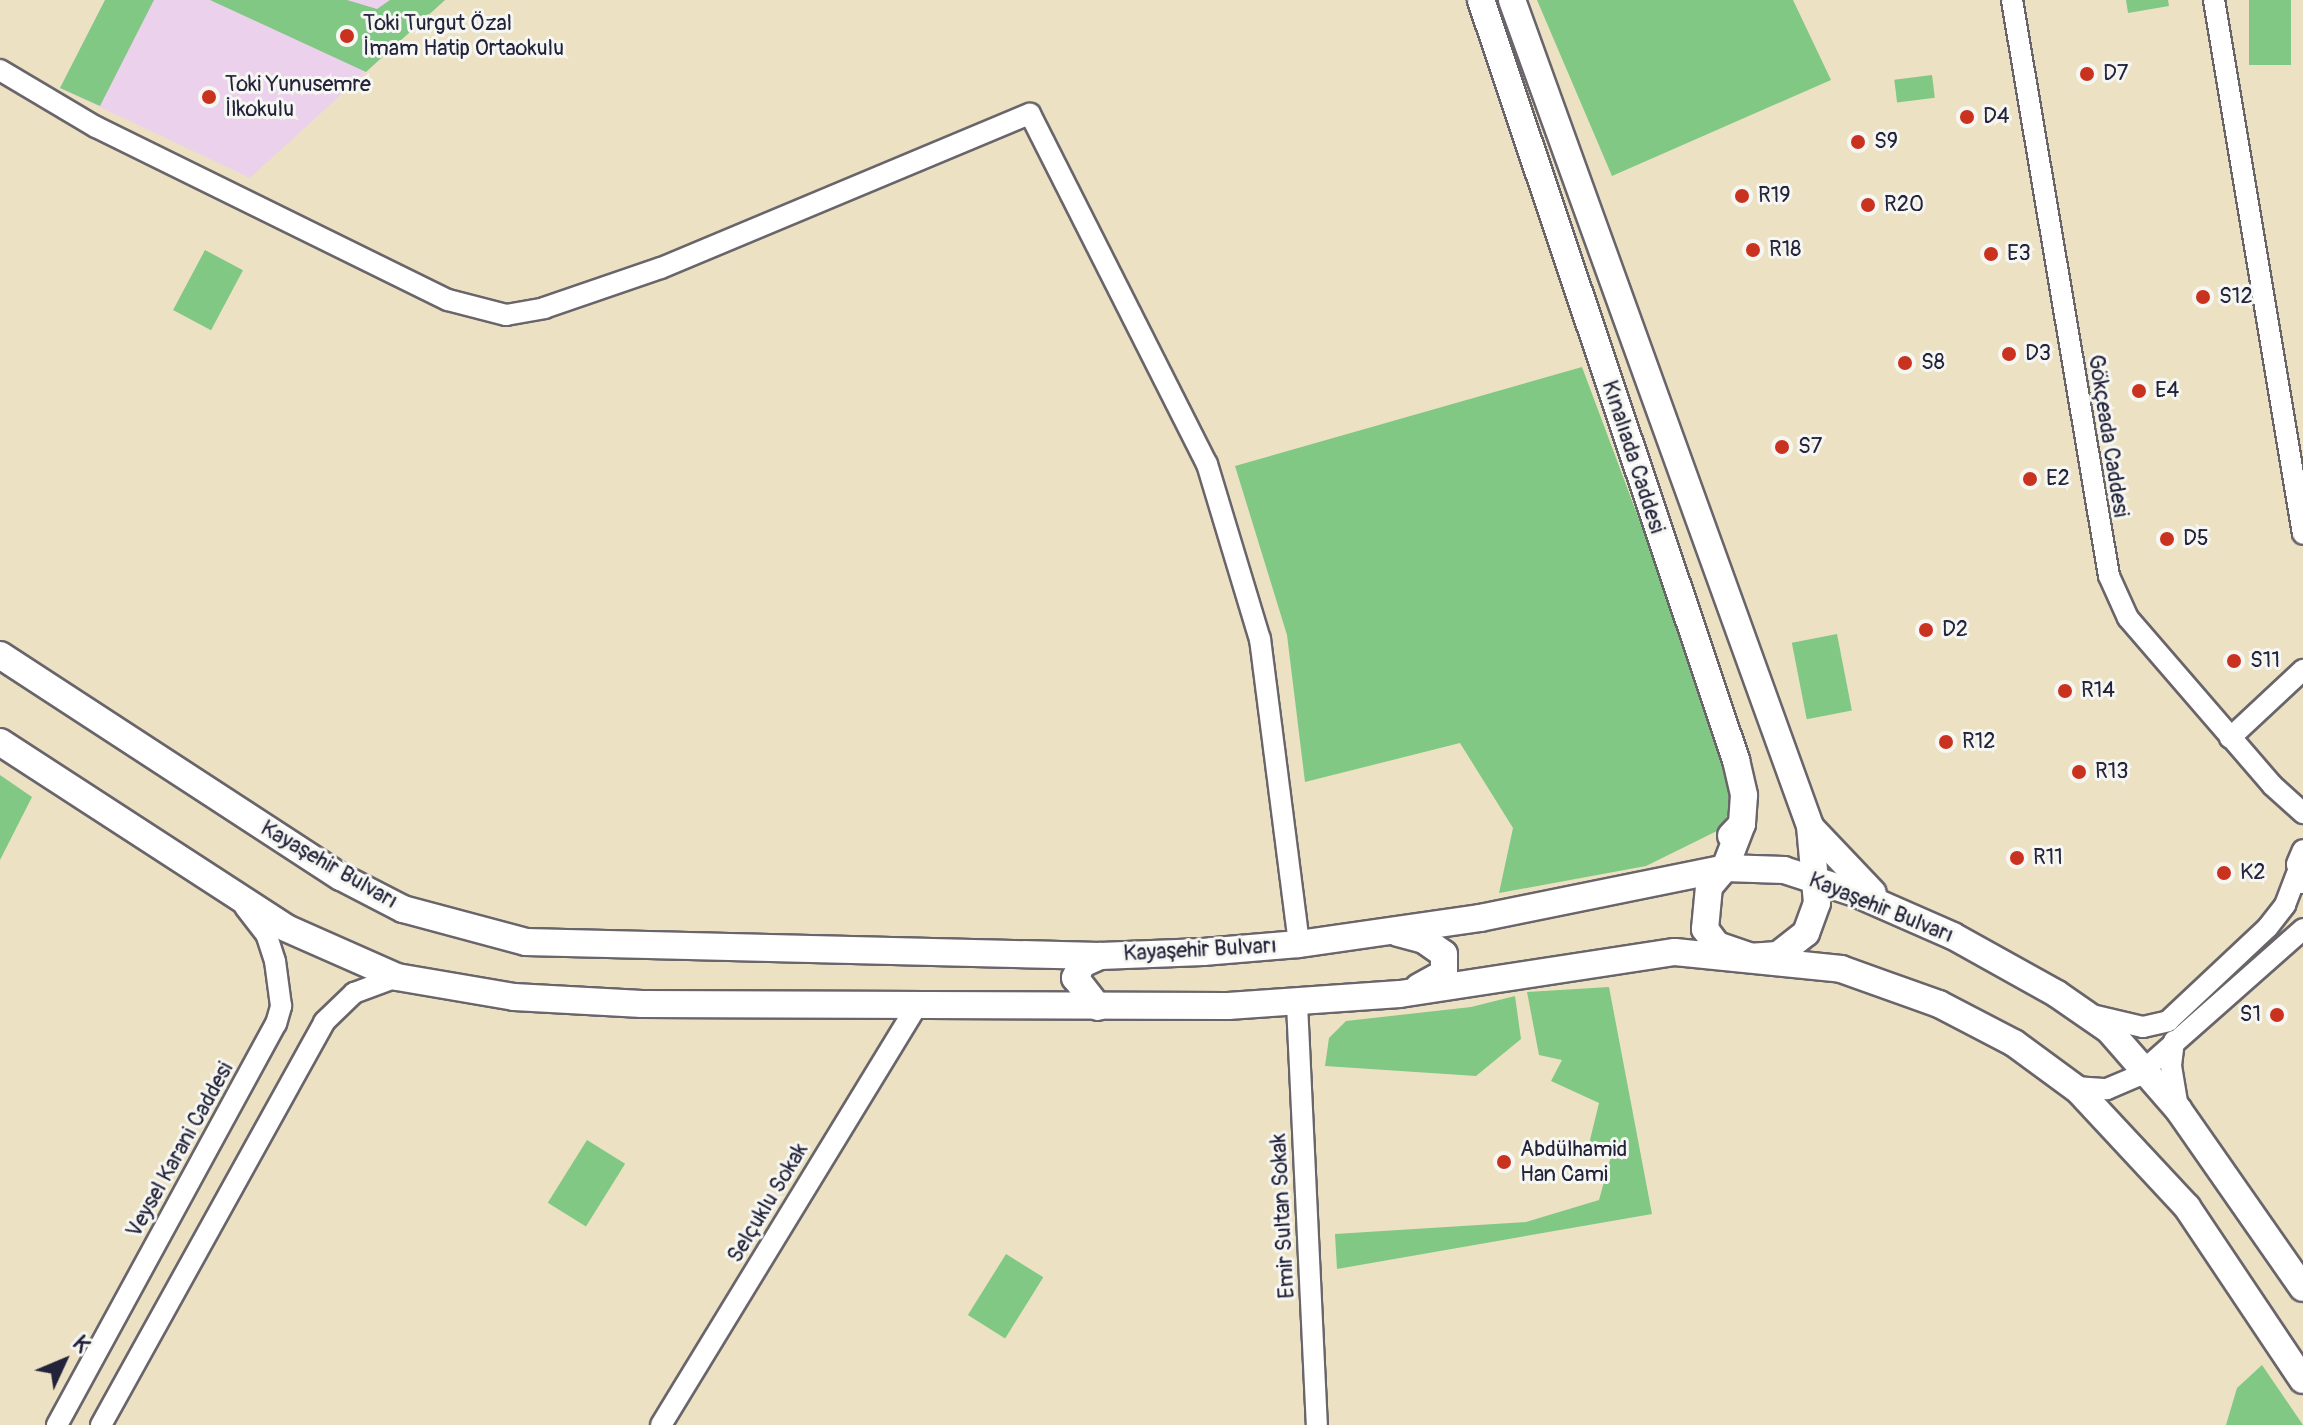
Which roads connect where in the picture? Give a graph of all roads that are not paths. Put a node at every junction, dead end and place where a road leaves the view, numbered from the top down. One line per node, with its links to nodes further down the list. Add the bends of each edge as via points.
1 (1481, 0): 12 (main road, Kınalıada Caddesi, via 1736,760 1744,795)
2 (1512, 0): 13 (main road, Kınalıada Caddesi)
3 (2012, 0): 9 (street, Gökçeada Caddesi, via 2109,576 2128,618)
4 (2214, 0): 6 (street)
5 (0, 70): 23 (street, via 96,127 448,300 506,315 544,308 661,268 1030,114 1207,464 1260,639)
6 (2303, 534)
7 (1, 656): 24 (main road, Kayaşehir Bulvarı, via 341,877 403,909 468,930 594,948)
8 (2303, 670): 9 (street)
9 (2230, 738): 11 (street, Gökçeada Caddesi)
10 (0, 742): 19 (main road)
11 (2303, 813)
12 (1742, 824): 15 (main road); 16 (main road, via 1703,865)
13 (1810, 826): 17 (main road, Kınalıada Caddesi); 20 (main road, via 1858,882)
14 (2303, 850): 18 (street)
15 (1725, 868): 16 (main road, Kayaşehir Bulvarı); 17 (main road, Kayaşehir Bulvarı, via 1757,865); 25 (main road, via 1709,887 1702,911 1705,929 1717,945)
16 (1666, 878): 22 (main road, Kayaşehir Bulvarı, via 1480,918)
17 (1817, 879): 20 (main road, Kayaşehir Bulvarı); 25 (main road, via 1817,903 1797,945 1778,955)
18 (2300, 880): 31 (street, via 2268,927 2168,1021 2143,1027)
19 (235, 895): 26 (main road, via 286,928); 38 (street, Veysel Karani Caddesi, via 266,934 275,961 281,1006 276,1024)
20 (1899, 913): 31 (main road, Kayaşehir Bulvarı, via 1953,936)
21 (2303, 929): 32 (street)
22 (1391, 931): 23 (main road, Kayaşehir Bulvarı); 27 (main road, via 1436,946 1447,962 1436,980)
23 (1299, 944): 24 (main road, Kayaşehir Bulvarı)
24 (1100, 956): 30 (main road, via 1082,964 1075,978)
25 (1752, 957): 27 (main road, via 1675,952 1603,959); 34 (main road, via 1832,967 1900,986 2014,1043)
26 (397, 977): 29 (main road, via 514,997 642,1004); 39 (street, via 354,993 324,1022)
27 (1400, 994): 28 (main road)
28 (1297, 1004): 30 (main road); 41 (street, Emir Sultan Sokak)
29 (917, 1006): 30 (main road); 40 (street, Selçuklu Sokak)
30 (1098, 1007)
31 (2086, 1012): 33 (main road, Kayaşehir Bulvarı)
32 (2174, 1041): 33 (street); 35 (street, via 2171,1066)
33 (2146, 1068): 34 (street, via 2107,1089); 35 (main road, Kayaşehir Bulvarı)
34 (2075, 1087): 37 (main road, via 2187,1207)
35 (2178, 1109): 36 (main road, Kayaşehir Bulvarı)
36 (2303, 1288)
37 (2303, 1380)
38 (57, 1425)
39 (101, 1425)
40 (661, 1425)
41 (1317, 1425)

